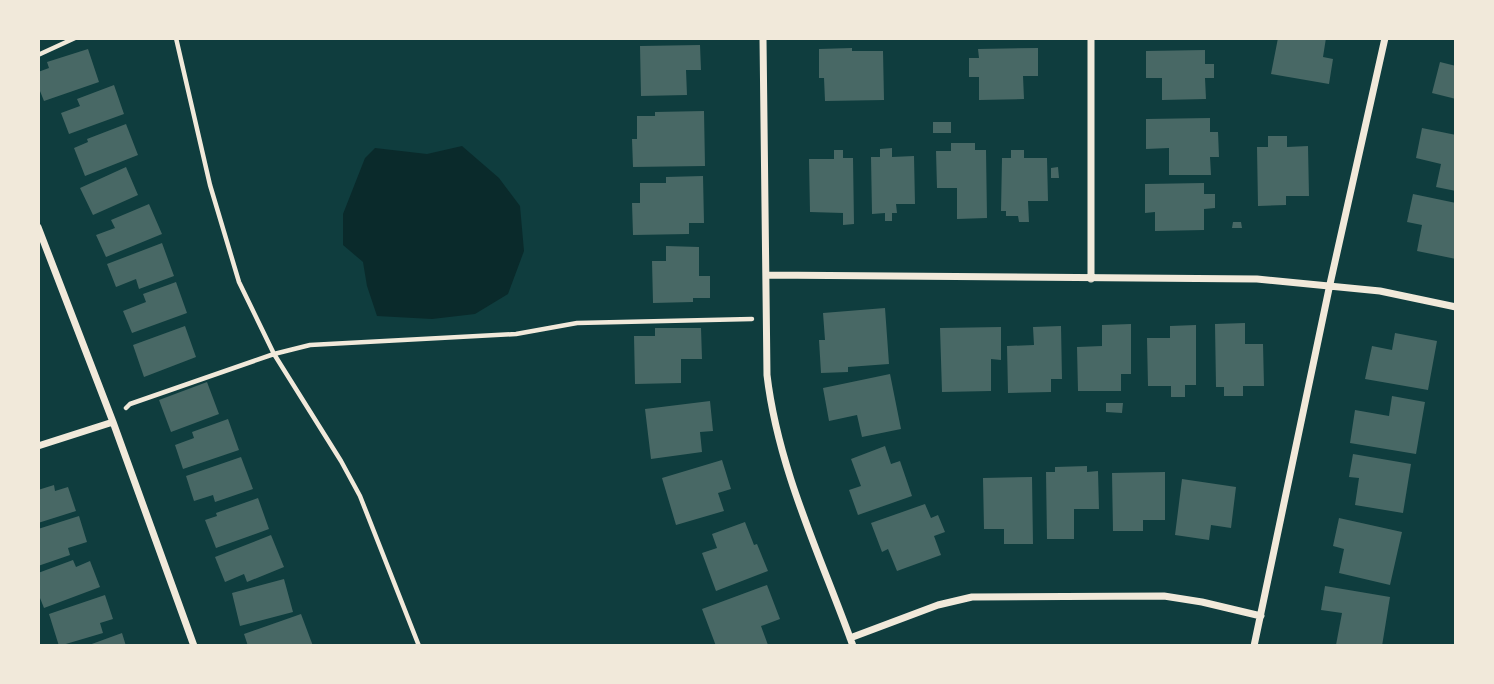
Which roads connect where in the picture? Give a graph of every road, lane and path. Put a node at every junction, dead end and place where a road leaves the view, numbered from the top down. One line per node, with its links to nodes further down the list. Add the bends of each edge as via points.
1 (75, 38): 6 (path)
2 (176, 38): 13 (path, via 196,132 233,264)
3 (763, 38): 8 (street)
4 (1091, 38): 9 (street)
5 (1385, 38): 10 (street)
6 (38, 55)
7 (38, 227): 14 (street)
8 (766, 275): 9 (street); 12 (street)
9 (1091, 278): 10 (street, via 1257,279)
10 (1330, 285): 11 (street); 16 (street)
11 (1455, 307)
12 (766, 318): 13 (path, via 577,323 507,335 310,345); 17 (street, via 766,375 781,450)
13 (274, 354): 14 (path, via 130,404); 19 (path, via 351,478)
14 (113, 422): 15 (street); 18 (street)
15 (38, 446)
16 (1261, 616): 17 (street, via 1164,596 972,597); 20 (street)
17 (851, 642)
18 (194, 646)
19 (419, 646)
20 (1254, 646)

